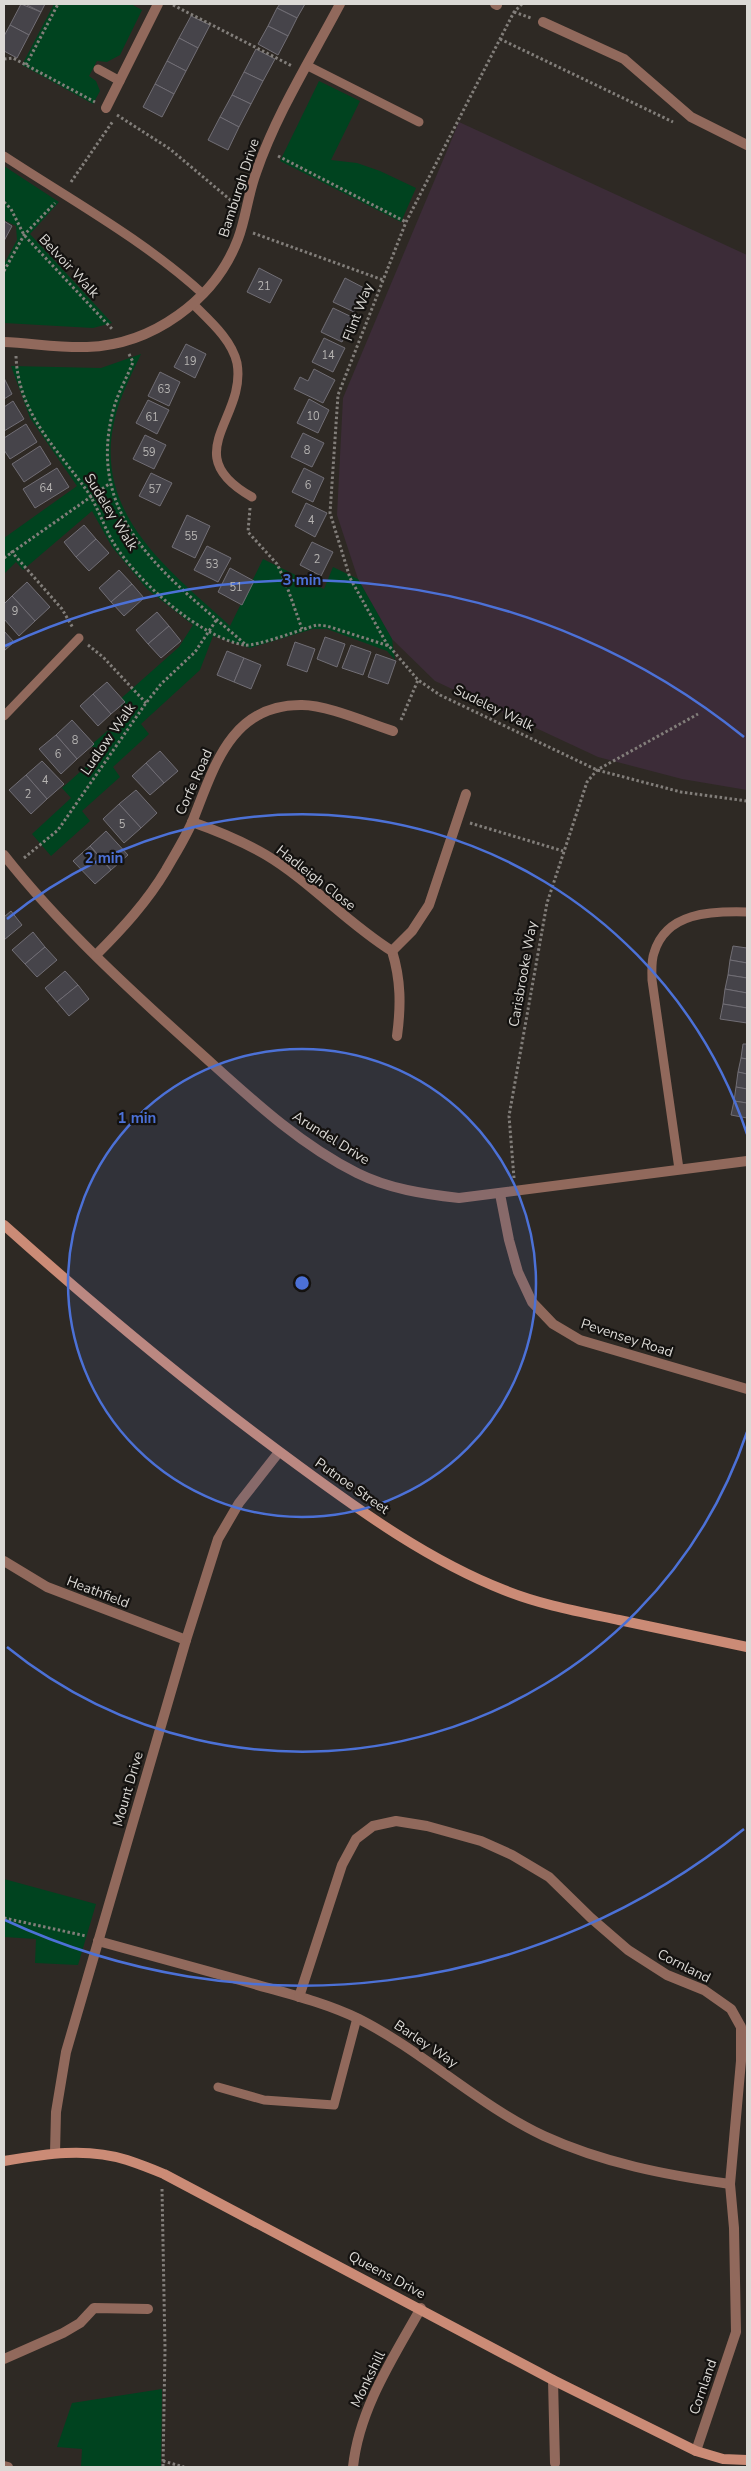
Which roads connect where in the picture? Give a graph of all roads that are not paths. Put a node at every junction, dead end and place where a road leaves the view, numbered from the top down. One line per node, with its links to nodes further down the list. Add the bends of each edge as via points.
1 (158, 4): 6 (street)
2 (340, 4): 5 (street, Bamburgh Drive)
3 (543, 22): 9 (street, via 624,59 691,117)
4 (98, 69): 6 (lane)
5 (306, 69): 8 (lane); 11 (street, Bamburgh Drive, via 265,149 241,228 224,266)
6 (120, 81): 7 (street)
7 (106, 108)
8 (419, 122)
9 (747, 145)
10 (4, 156): 11 (lane, via 150,252)
11 (203, 294): 12 (street, Bamburgh Drive)
12 (194, 305): 13 (street, Bamburgh Drive, via 155,329 123,342 87,347); 14 (lane, via 225,338 237,361 239,380 234,403 219,431 216,451 222,474 235,488)
13 (4, 342)
14 (252, 497)
15 (79, 638): 16 (lane)
16 (4, 716)
17 (393, 732): 19 (street, Corfe Road, via 302,704 274,708 247,722 230,738 213,768)
18 (466, 794): 22 (street, via 429,905 412,931)
19 (192, 822): 22 (street, Hadleigh Close, via 230,836 266,856 367,936); 23 (street, Corfe Road, via 165,871 131,919)
20 (4, 854): 23 (street, Arundel Drive)
21 (747, 912): 26 (lane, via 702,913 681,919 663,935 653,954 652,980)
22 (392, 951): 24 (street, via 399,976 401,1009)
23 (96, 955): 27 (street, Arundel Drive, via 259,1106 356,1172 389,1186 421,1193 459,1198)
24 (397, 1036)
25 (747, 1161): 26 (street, Arundel Drive)
26 (679, 1169): 27 (street, Arundel Drive)
27 (500, 1194): 29 (street, Pevensey Road, via 518,1272 532,1302 553,1324 580,1340)
28 (4, 1225): 30 (street, Putnoe Street, via 168,1367)
29 (747, 1389)
30 (279, 1452): 32 (street, Mount Drive, via 239,1502 218,1539); 33 (street, Putnoe Street, via 408,1541 505,1591 570,1610)
31 (4, 1561): 32 (street, Heathfield, via 47,1587)
32 (186, 1640): 34 (street, Mount Drive)
33 (747, 1647)
34 (98, 1941): 35 (street, Barley Way); 39 (street, Mount Drive, via 66,2052 56,2112)
35 (299, 1997): 36 (street, Barley Way); 37 (street, Cornland, via 342,1865 356,1839 373,1826 396,1821 481,1841 512,1855 549,1877 628,1950 667,1975 704,1990 731,2009)
36 (356, 2018): 38 (lane, via 334,2105 264,2100); 41 (street, Barley Way, via 398,2040 484,2100 543,2136 603,2159 649,2171)
37 (744, 2027): 41 (street, Cornland)
38 (218, 2087)
39 (55, 2153): 40 (street, Queens Drive); 42 (street, Queens Drive, via 90,2153 126,2159 164,2174)
40 (4, 2161)
41 (730, 2184): 46 (street, Cornland, via 736,2332)
42 (421, 2308): 45 (street, Queens Drive); 51 (street, Monkshill, via 386,2370 364,2419)
43 (148, 2309): 44 (street, via 94,2308 80,2323 63,2333)
44 (4, 2358)
45 (552, 2380): 46 (street, Queens Drive); 48 (street)
46 (696, 2451): 47 (street, Queens Drive, via 724,2459)
47 (747, 2460)
48 (554, 2463)
49 (4, 2466): 50 (street)
50 (8, 2467)
51 (353, 2467)

